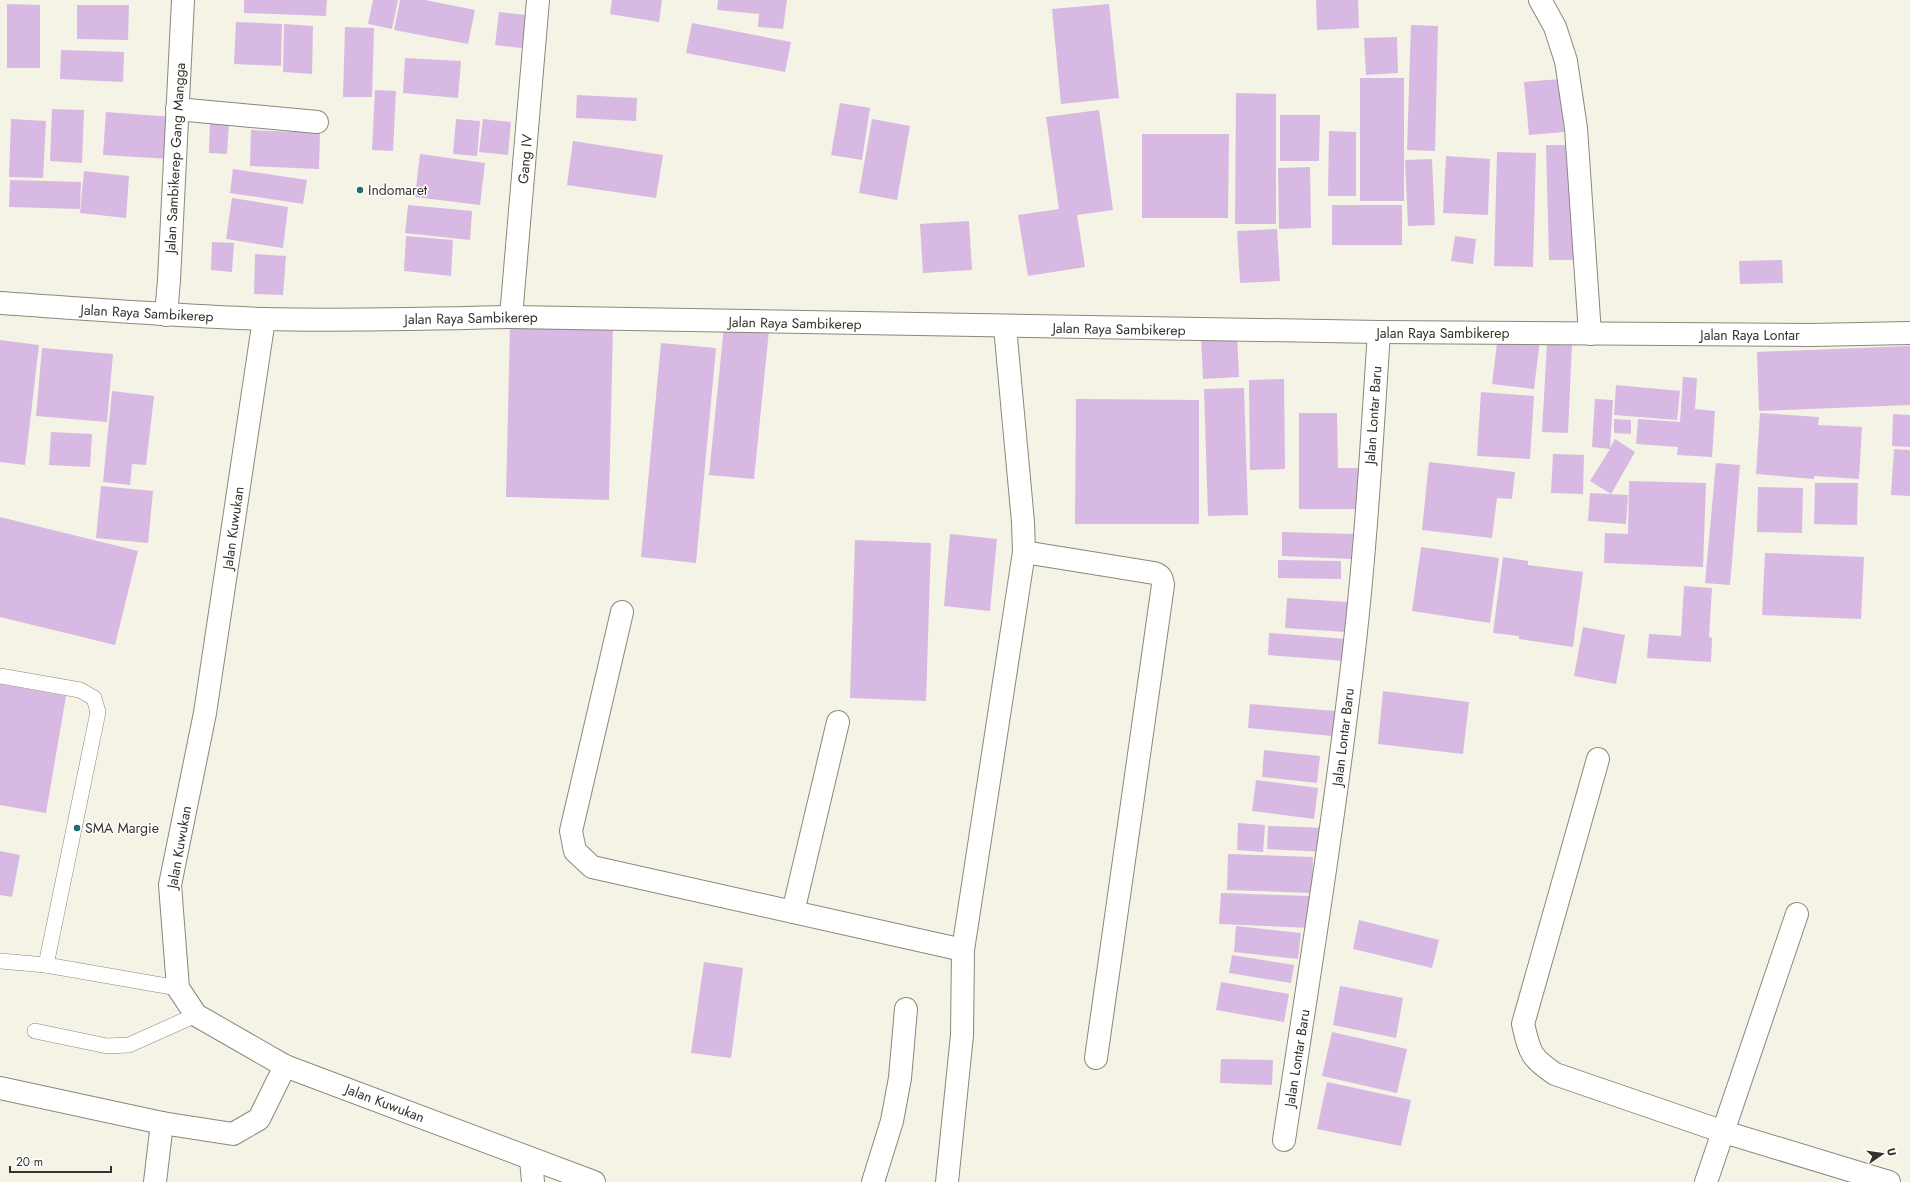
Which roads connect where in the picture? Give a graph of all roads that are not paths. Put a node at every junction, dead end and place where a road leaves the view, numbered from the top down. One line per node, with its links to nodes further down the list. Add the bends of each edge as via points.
1 (183, 0): 4 (street, Jalan Sambikerep Gang Mangga)
2 (538, 0): 8 (street, Gang IV)
3 (1540, 0): 13 (street, via 1555,27 1566,61 1576,128)
4 (177, 109): 5 (street); 7 (street, Jalan Sambikerep Gang Mangga)
5 (317, 122)
6 (0, 303): 7 (street, Jalan Raya Sambikerep)
7 (166, 315): 9 (street, Jalan Raya Sambikerep)
8 (511, 317): 9 (street, Jalan Raya Sambikerep); 10 (street, Jalan Raya Sambikerep)
9 (264, 319): 24 (street, Jalan Kuwukan, via 205,713 170,885)
10 (1005, 327): 11 (street, Jalan Raya Sambikerep); 14 (street)
11 (1379, 332): 13 (street, Jalan Raya Sambikerep); 33 (street, Jalan Lontar Baru, via 1364,549 1354,651 1322,894)
12 (1910, 333): 13 (street, Jalan Raya Lontar)
13 (1590, 334)
14 (1024, 552): 21 (street); 28 (street, via 1154,573 1159,575 1163,585)
15 (622, 612): 19 (street, via 571,831 575,850 592,867)
16 (0, 676): 23 (lane, via 80,690 94,698 98,712)
17 (838, 722): 19 (street)
18 (1598, 759): 32 (street, via 1523,1024 1530,1052 1538,1062 1555,1074)
19 (793, 912): 21 (street)
20 (1796, 914): 32 (street)
21 (963, 950): 39 (street, via 962,1035)
22 (0, 961): 23 (lane)
23 (46, 965): 24 (lane)
24 (178, 988): 26 (street, Jalan Kuwukan)
25 (906, 1009): 38 (street, via 900,1078 892,1121)
26 (196, 1016): 27 (lane, via 129,1045 107,1046); 29 (street, Jalan Kuwukan)
27 (35, 1031)
28 (1096, 1058)
29 (285, 1066): 31 (street, via 259,1119 233,1134); 34 (street, Jalan Kuwukan)
30 (0, 1088): 31 (street)
31 (162, 1123): 35 (street)
32 (1724, 1132): 40 (street); 41 (street)
33 (1284, 1140)
34 (531, 1159): 36 (street); 37 (street, Jalan Kuwukan)
35 (154, 1182)
36 (533, 1182)
37 (594, 1182)
38 (874, 1182)
39 (947, 1182)
40 (1706, 1182)
41 (1889, 1182)

